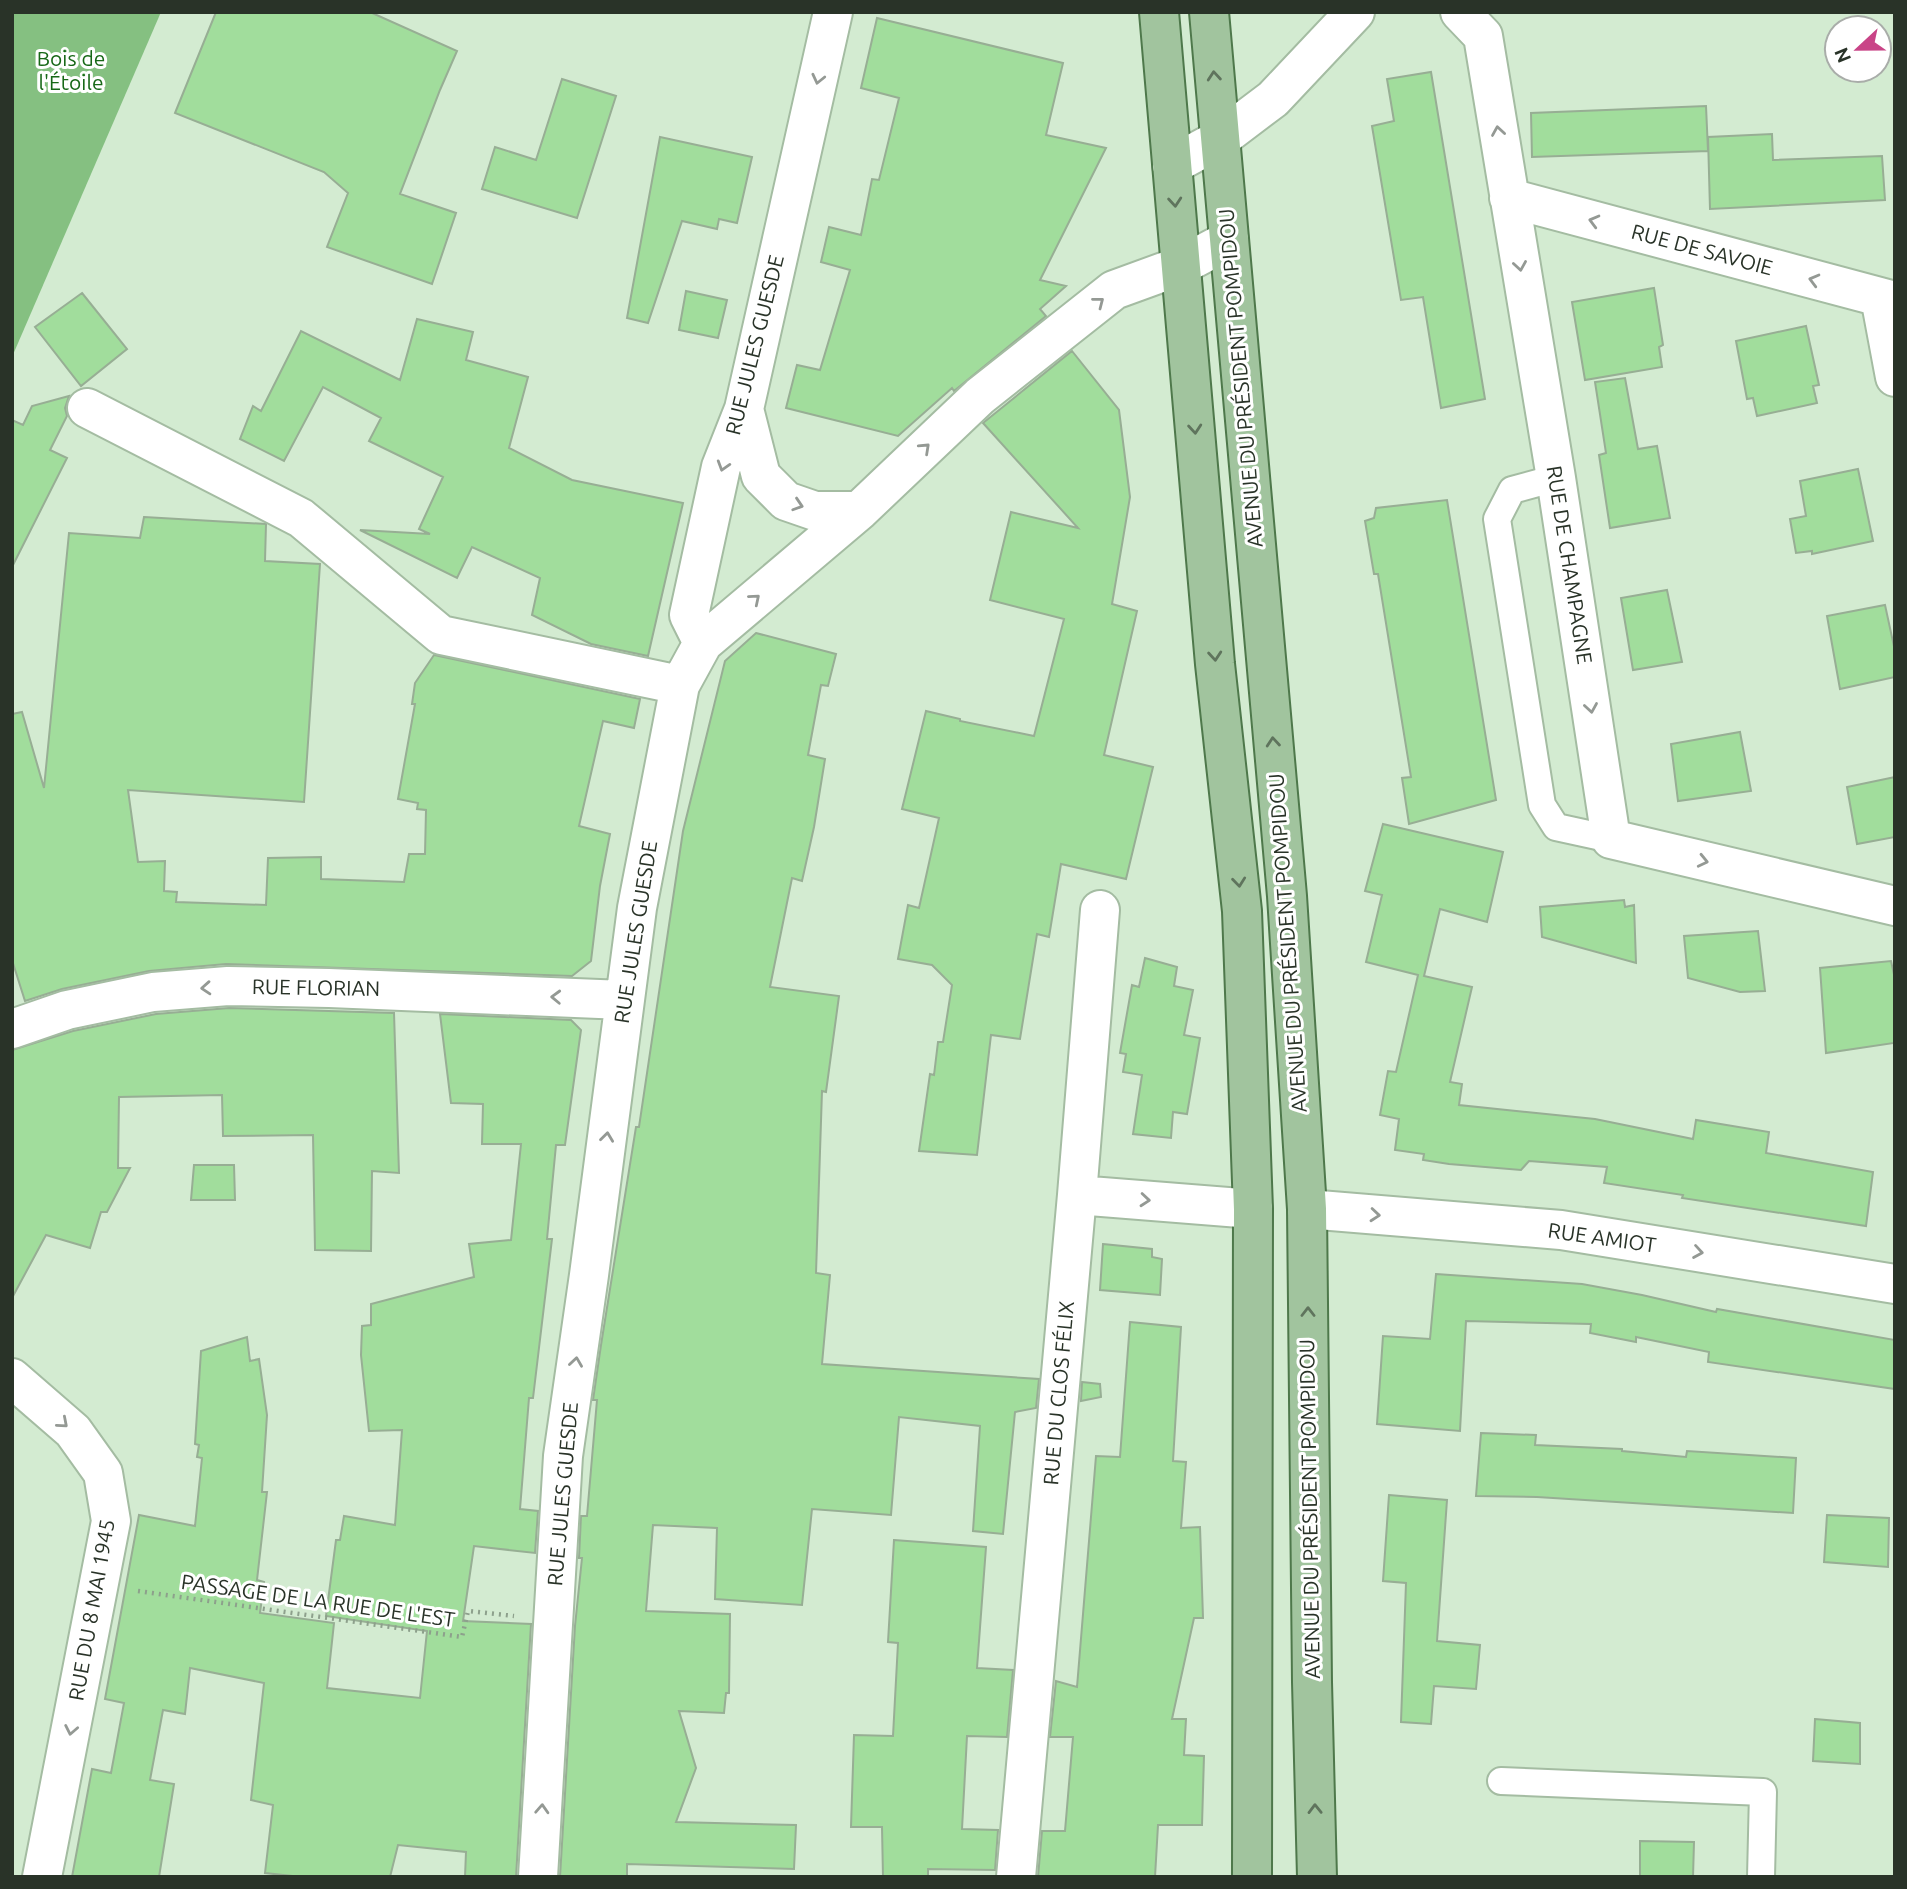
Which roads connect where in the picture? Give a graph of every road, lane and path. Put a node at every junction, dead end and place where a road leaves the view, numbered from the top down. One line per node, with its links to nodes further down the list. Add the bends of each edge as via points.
1 (833, 12): 14 (street, RUE JULES GUESDE, one-way to 14)
2 (1159, 12): 7 (main road, AVENUE DU PRÉSIDENT POMPIDOU)
3 (1209, 12): 6 (main road, AVENUE DU PRÉSIDENT POMPIDOU, one-way to 3)
4 (1355, 12): 6 (street, via 1273,99)
5 (1460, 12): 8 (street, RUE DE CHAMPAGNE, one-way to 5, via 1483,36)
6 (1220, 139): 7 (street); 9 (main road, AVENUE DU PRÉSIDENT POMPIDOU)
7 (1172, 165): 10 (main road, AVENUE DU PRÉSIDENT POMPIDOU, one-way to 10)
8 (1509, 198): 11 (street, RUE DE SAVOIE, one-way to 8); 15 (street, RUE DE CHAMPAGNE, one-way to 15)
9 (1229, 240): 10 (street); 26 (main road, AVENUE DU PRÉSIDENT POMPIDOU, one-way to 9, via 1287,896)
10 (1180, 266): 16 (street, one-way to 10, via 980,396 1114,290); 25 (main road, AVENUE DU PRÉSIDENT POMPIDOU, one-way to 25, via 1242,911)
11 (1887, 299): 12 (street)
12 (1895, 377)
13 (87, 408): 18 (street, via 301,518 442,635)
14 (744, 409): 16 (street, one-way to 16, via 761,476 786,501 815,511); 17 (street, RUE JULES GUESDE, one-way to 17, via 722,467 689,615)
15 (1556, 478): 19 (street, RUE DE CHAMPAGNE, one-way to 19); 19 (lane, via 1512,490 1497,519 1501,547 1542,805 1556,827)
16 (859, 511): 17 (street, one-way to 16)
17 (703, 643): 18 (street, RUE JULES GUESDE)
18 (680, 685): 22 (street, RUE JULES GUESDE)
19 (1611, 839): 20 (street, one-way to 20)
20 (1895, 906)
21 (1100, 909): 24 (street, RUE DU CLOS FÉLIX)
22 (624, 1000): 23 (street, RUE FLORIAN, one-way to 23, via 228,986 153,992 67,1010); 30 (street, RUE JULES GUESDE, one-way to 22, via 563,1456)
23 (12, 1029)
24 (1077, 1195): 25 (street, one-way to 25); 34 (street, RUE DU CLOS FÉLIX)
25 (1253, 1209): 35 (main road, AVENUE DU PRÉSIDENT POMPIDOU)
26 (1307, 1209): 27 (street, RUE AMIOT, one-way to 27, via 1561,1230); 36 (main road, AVENUE DU PRÉSIDENT POMPIDOU, one-way to 26)
27 (1895, 1284)
28 (12, 1378): 29 (street, RUE DU 8 MAI 1945, one-way to 29, via 73,1431 103,1473 111,1521)
29 (99, 1586): 30 (path, PASSAGE DE LA RUE DE L'EST, via 462,1637 468,1611); 32 (street, RUE DU 8 MAI 1945, one-way to 32)
30 (553, 1620): 33 (street, RUE JULES GUESDE, one-way to 30)
31 (1501, 1781): 37 (lane, via 1763,1792)
32 (42, 1877)
33 (538, 1877)
34 (1016, 1877)
35 (1252, 1877)
36 (1317, 1877)
37 (1761, 1877)

